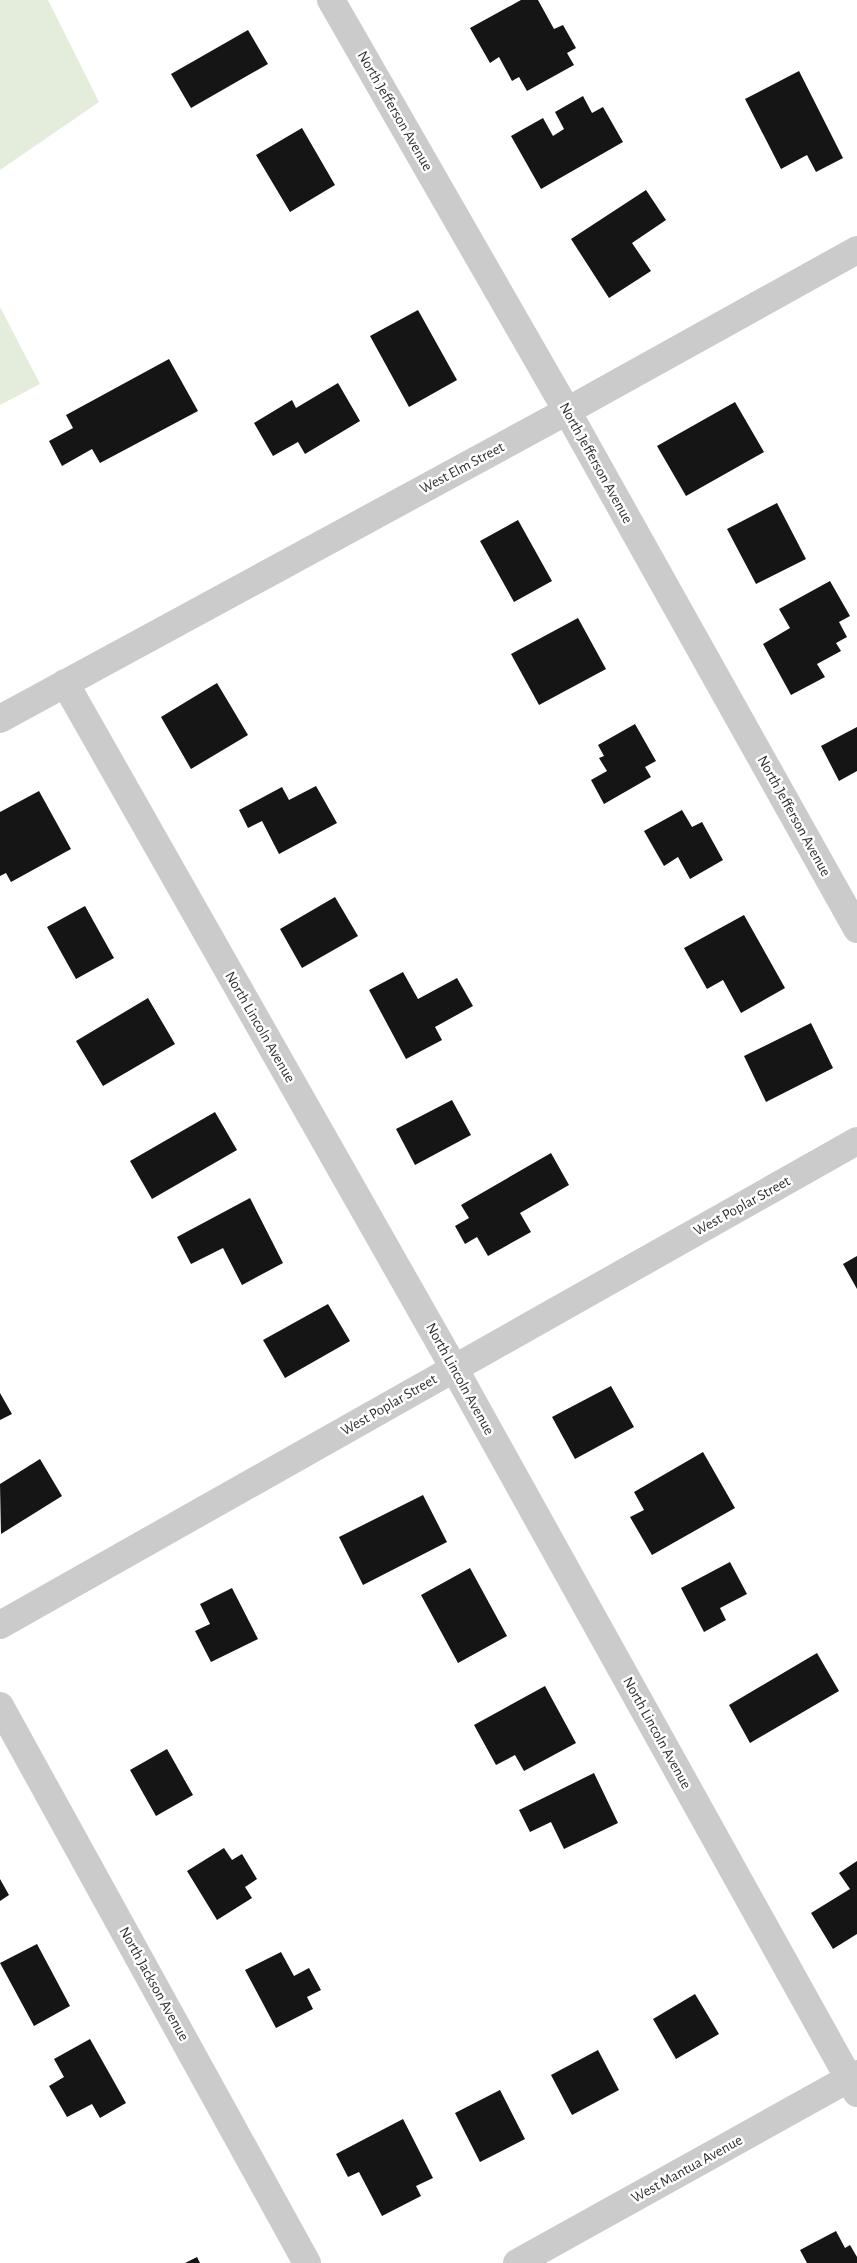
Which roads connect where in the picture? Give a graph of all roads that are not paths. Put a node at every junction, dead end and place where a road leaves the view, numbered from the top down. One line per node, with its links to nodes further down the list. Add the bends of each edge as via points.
1 (331, 0): 3 (street, North Jefferson Avenue)
2 (857, 250): 3 (street, West Elm Street)
3 (567, 411): 4 (street, West Elm Street); 6 (street, North Jefferson Avenue)
4 (65, 682): 5 (street, West Elm Street); 8 (street, North Lincoln Avenue)
5 (0, 719)
6 (857, 929)
7 (857, 1141): 8 (street, West Poplar Street)
8 (454, 1368): 9 (street, West Poplar Street); 11 (street, North Lincoln Avenue)
9 (0, 1625)
10 (0, 1706): 12 (street, North Jackson Avenue)
11 (854, 2082): 13 (street, West Mantua Avenue)
12 (307, 2263)
13 (517, 2263)

